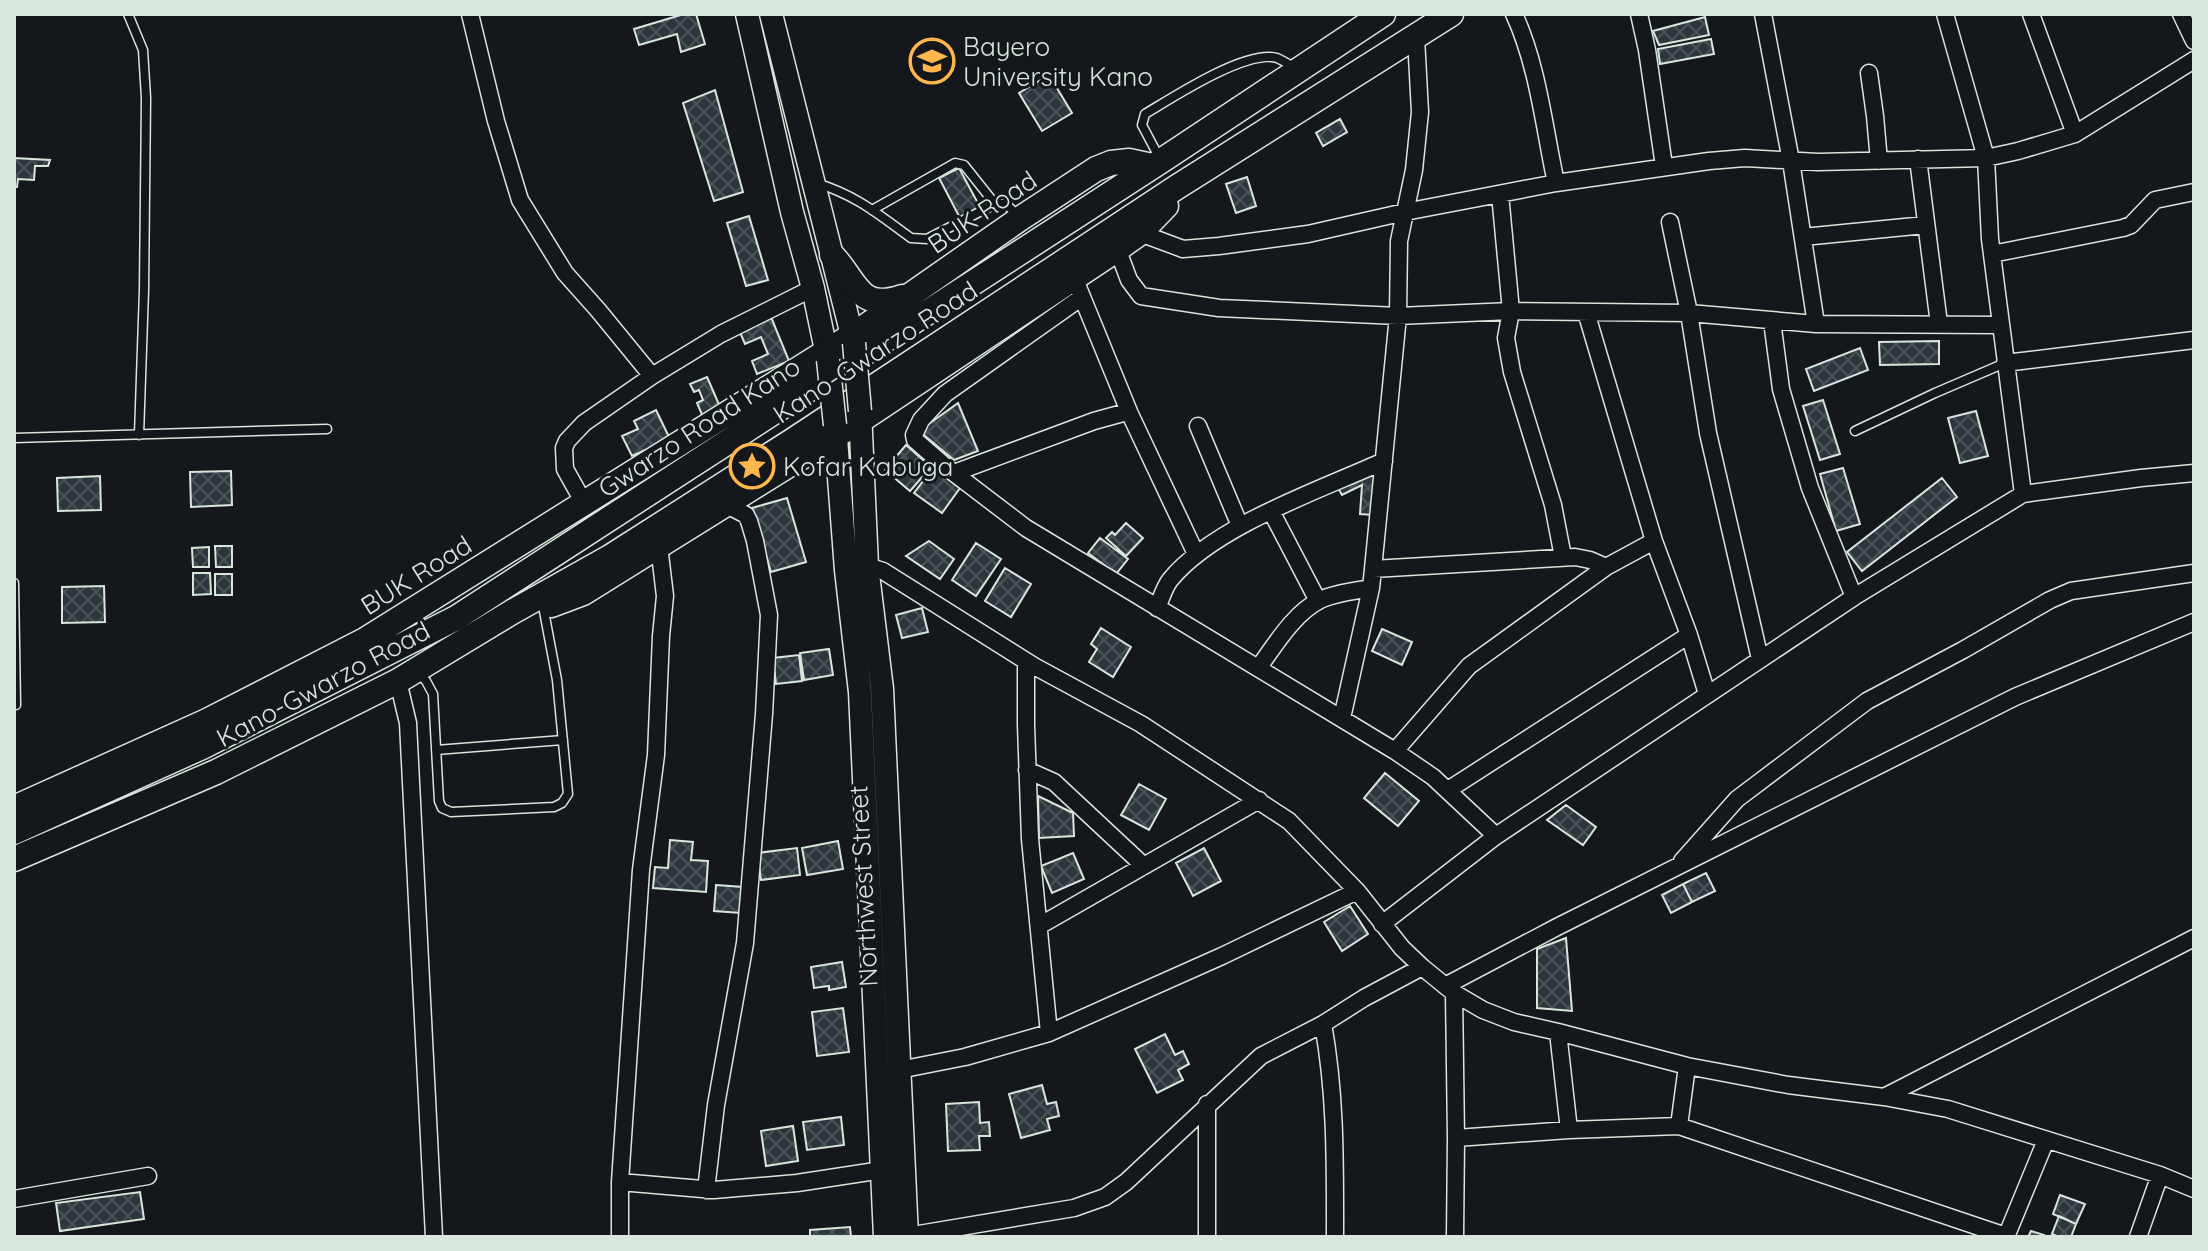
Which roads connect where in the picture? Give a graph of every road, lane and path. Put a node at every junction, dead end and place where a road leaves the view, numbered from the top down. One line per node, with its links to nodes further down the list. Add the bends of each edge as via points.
1 (128, 14): 63 (lane, via 143,50 146,98)
2 (470, 14): 56 (street, via 520,200 565,273)
3 (747, 14): 41 (main road)
4 (771, 14): 25 (main road)
5 (1383, 14): 16 (main road, Gwarzo Road Kano)
6 (1451, 14): 13 (main road, Kano-Gwarzo Road)
7 (1514, 14): 26 (street, via 1534,77)
8 (1639, 14): 24 (street)
9 (1763, 14): 21 (street)
10 (1945, 14): 19 (street)
11 (2031, 14): 18 (street)
12 (2181, 14): 14 (street)
13 (1416, 38): 27 (main road, Kano-Gwarzo Road); 32 (street, via 1420,112)
14 (2194, 41)
15 (2194, 60): 18 (street)
16 (1298, 69): 23 (main road, Gwarzo Road Kano); 23 (lane, via 1275,57 1253,59 1206,77 1145,114 1142,125)
17 (1869, 73): 22 (street)
18 (2075, 134): 19 (street)
19 (1986, 158): 20 (street); 39 (street)
20 (1918, 159): 22 (street); 35 (street)
21 (1791, 161): 22 (street); 24 (street, via 1745,158); 37 (street)
22 (1879, 161)
23 (1156, 163): 33 (main road, BUK Road, via 1129,161 1096,169); 89 (main road, Gwarzo Road Kano)
24 (1664, 166): 26 (street)
25 (814, 183): 31 (lane); 40 (main road)
26 (1556, 183): 29 (street)
27 (1177, 187): 36 (main road); 87 (main road, Kano-Gwarzo Road)
28 (2194, 192): 39 (street, via 2155,200 2123,228)
29 (1500, 194): 32 (street); 44 (street)
30 (995, 204): 31 (lane, via 927,239 911,238); 31 (lane, via 964,165 955,163); 33 (lane, via 1006,204)
31 (872, 210)
32 (1405, 212): 36 (street, via 1308,234 1207,248 1183,249); 47 (street, via 1399,241)
33 (1021, 218): 43 (main road, BUK Road)
34 (1670, 222): 46 (street)
35 (1925, 225): 37 (street); 50 (street)
36 (1140, 233): 38 (main road)
37 (1803, 237): 49 (street)
38 (1117, 248): 42 (main road); 47 (street, via 1141,296 1219,308)
39 (1992, 254): 51 (street)
40 (832, 255): 43 (main road, via 862,294 875,302); 52 (main road)
41 (813, 288): 54 (main road); 56 (street)
42 (1078, 288): 57 (street); 58 (main road); 66 (street, via 945,394 921,420 915,440)
43 (908, 295): 52 (main road, BUK Road)
44 (1511, 311): 45 (street); 47 (street); 77 (street, via 1506,338 1512,372 1553,505)
45 (1586, 312): 46 (street); 74 (street)
46 (1689, 313): 48 (street); 92 (street, via 1708,433)
47 (1398, 316): 65 (street)
48 (1772, 321): 49 (street); 84 (street, via 1781,389 1810,488)
49 (1816, 324): 50 (street)
50 (1939, 324): 51 (street)
51 (2000, 325): 55 (street)
52 (854, 339): 54 (main road, BUK Road); 58 (main road, bridge)
53 (2194, 340): 55 (street)
54 (827, 355): 61 (main road, bridge); 69 (main road, BUK Road)
55 (2005, 363): 62 (lane); 68 (street)
56 (652, 376): 69 (street, via 567,441 565,469)
57 (1130, 414): 66 (street, via 1094,421); 76 (street)
58 (860, 416): 61 (main road); 73 (main road)
59 (1198, 426): 72 (street)
60 (327, 429): 63 (lane)
61 (836, 429): 70 (main road); 73 (main road)
62 (1855, 431)
63 (139, 435): 64 (lane)
64 (14, 438)
65 (1384, 461): 71 (street); 80 (street)
66 (954, 473): 88 (street, via 1026,528)
67 (2194, 473): 68 (street)
68 (2023, 494): 84 (street)
69 (584, 503): 85 (main road, BUK Road)
70 (725, 504): 75 (main road); 134 (street, via 749,521 769,615 745,943)
71 (1271, 511): 72 (street); 86 (street)
72 (1240, 526): 76 (street)
73 (854, 534): 78 (main road, Northwest Street); 129 (main road, Northwest Street)
74 (1654, 541): 79 (street); 91 (street)
75 (659, 546): 87 (main road, via 583,593 554,606); 132 (street, via 665,596 656,755 641,870)
76 (1196, 554): 88 (street, via 1169,582)
77 (1563, 557): 79 (street); 80 (street)
78 (867, 566): 93 (street); 122 (main road, Northwest Street, via 882,689)
79 (1606, 567): 101 (street, via 1469,666)
80 (1373, 569): 83 (street)
81 (2194, 573): 111 (street, via 2071,591 1867,701 1737,799)
82 (14, 583): 97 (lane)
83 (1371, 588): 86 (street); 98 (street)
84 (1854, 597): 92 (street)
85 (432, 598): 89 (main road); 105 (main road, BUK Road, via 365,640 207,721)
86 (1318, 601): 94 (street, via 1285,629)
87 (537, 602): 95 (main road, Kano-Gwarzo Road); 99 (lane, via 557,680)
88 (1157, 608): 94 (street)
89 (456, 618): 106 (main road, Gwarzo Road Kano, via 202,747)
90 (2194, 622): 111 (street, via 2015,697)
91 (1689, 635): 96 (street); 103 (street)
92 (1760, 659): 96 (street)
93 (1026, 661): 102 (street); 104 (street, via 1141,724)
94 (1259, 667): 98 (street)
95 (406, 676): 100 (lane, via 426,681 433,694); 109 (main road, Kano-Gwarzo Road, via 216,772); 136 (street)
96 (1707, 694): 108 (street)
97 (16, 705)
98 (1342, 718): 101 (street)
99 (563, 740): 100 (lane); 100 (lane, via 568,794 554,807 451,812 442,808)
100 (436, 750)
101 (1395, 751): 103 (street)
102 (1027, 770): 110 (street, via 1054,782); 114 (street)
103 (1448, 790): 108 (street)
104 (1259, 800): 110 (street); 112 (street, via 1289,821)
105 (16, 807): 106 (main road)
106 (41, 820): 107 (main road, Gwarzo Road Kano)
107 (14, 832)
108 (1496, 836): 113 (street)
109 (14, 859)
110 (1144, 866): 114 (street)
111 (1675, 868): 117 (street)
112 (1357, 891): 113 (street); 120 (street)
113 (1382, 924): 116 (street)
114 (1039, 926): 120 (street)
115 (2194, 938): 123 (street)
116 (1422, 967): 117 (street); 118 (street)
117 (1450, 989): 119 (street, via 1498,1017); 127 (street)
118 (1323, 1024): 124 (street, via 1261,1056); 140 (street, via 1334,1102)
119 (1558, 1032): 121 (street); 126 (street)
120 (1049, 1033): 122 (street)
121 (1687, 1066): 123 (street); 125 (street)
122 (899, 1070): 138 (main road, Northwest Street)
123 (1884, 1097): 128 (street, via 1948,1109)
124 (1207, 1104): 138 (street, via 1105,1197 1074,1208); 139 (street)
125 (1679, 1126): 126 (street); 142 (street)
126 (1569, 1130): 127 (street)
127 (1456, 1138): 141 (street)
128 (2046, 1140): 130 (street); 142 (street)
129 (882, 1170): 134 (street); 138 (main road, Northwest Street)
130 (2160, 1175): 133 (street); 143 (street)
131 (148, 1176): 135 (street)
132 (620, 1182): 134 (street); 137 (street)
133 (2194, 1189)
134 (706, 1190)
135 (14, 1199)
136 (434, 1237)
137 (620, 1237)
138 (900, 1237)
139 (1207, 1237)
140 (1335, 1237)
141 (1455, 1237)
142 (2006, 1237)
143 (2138, 1237)

